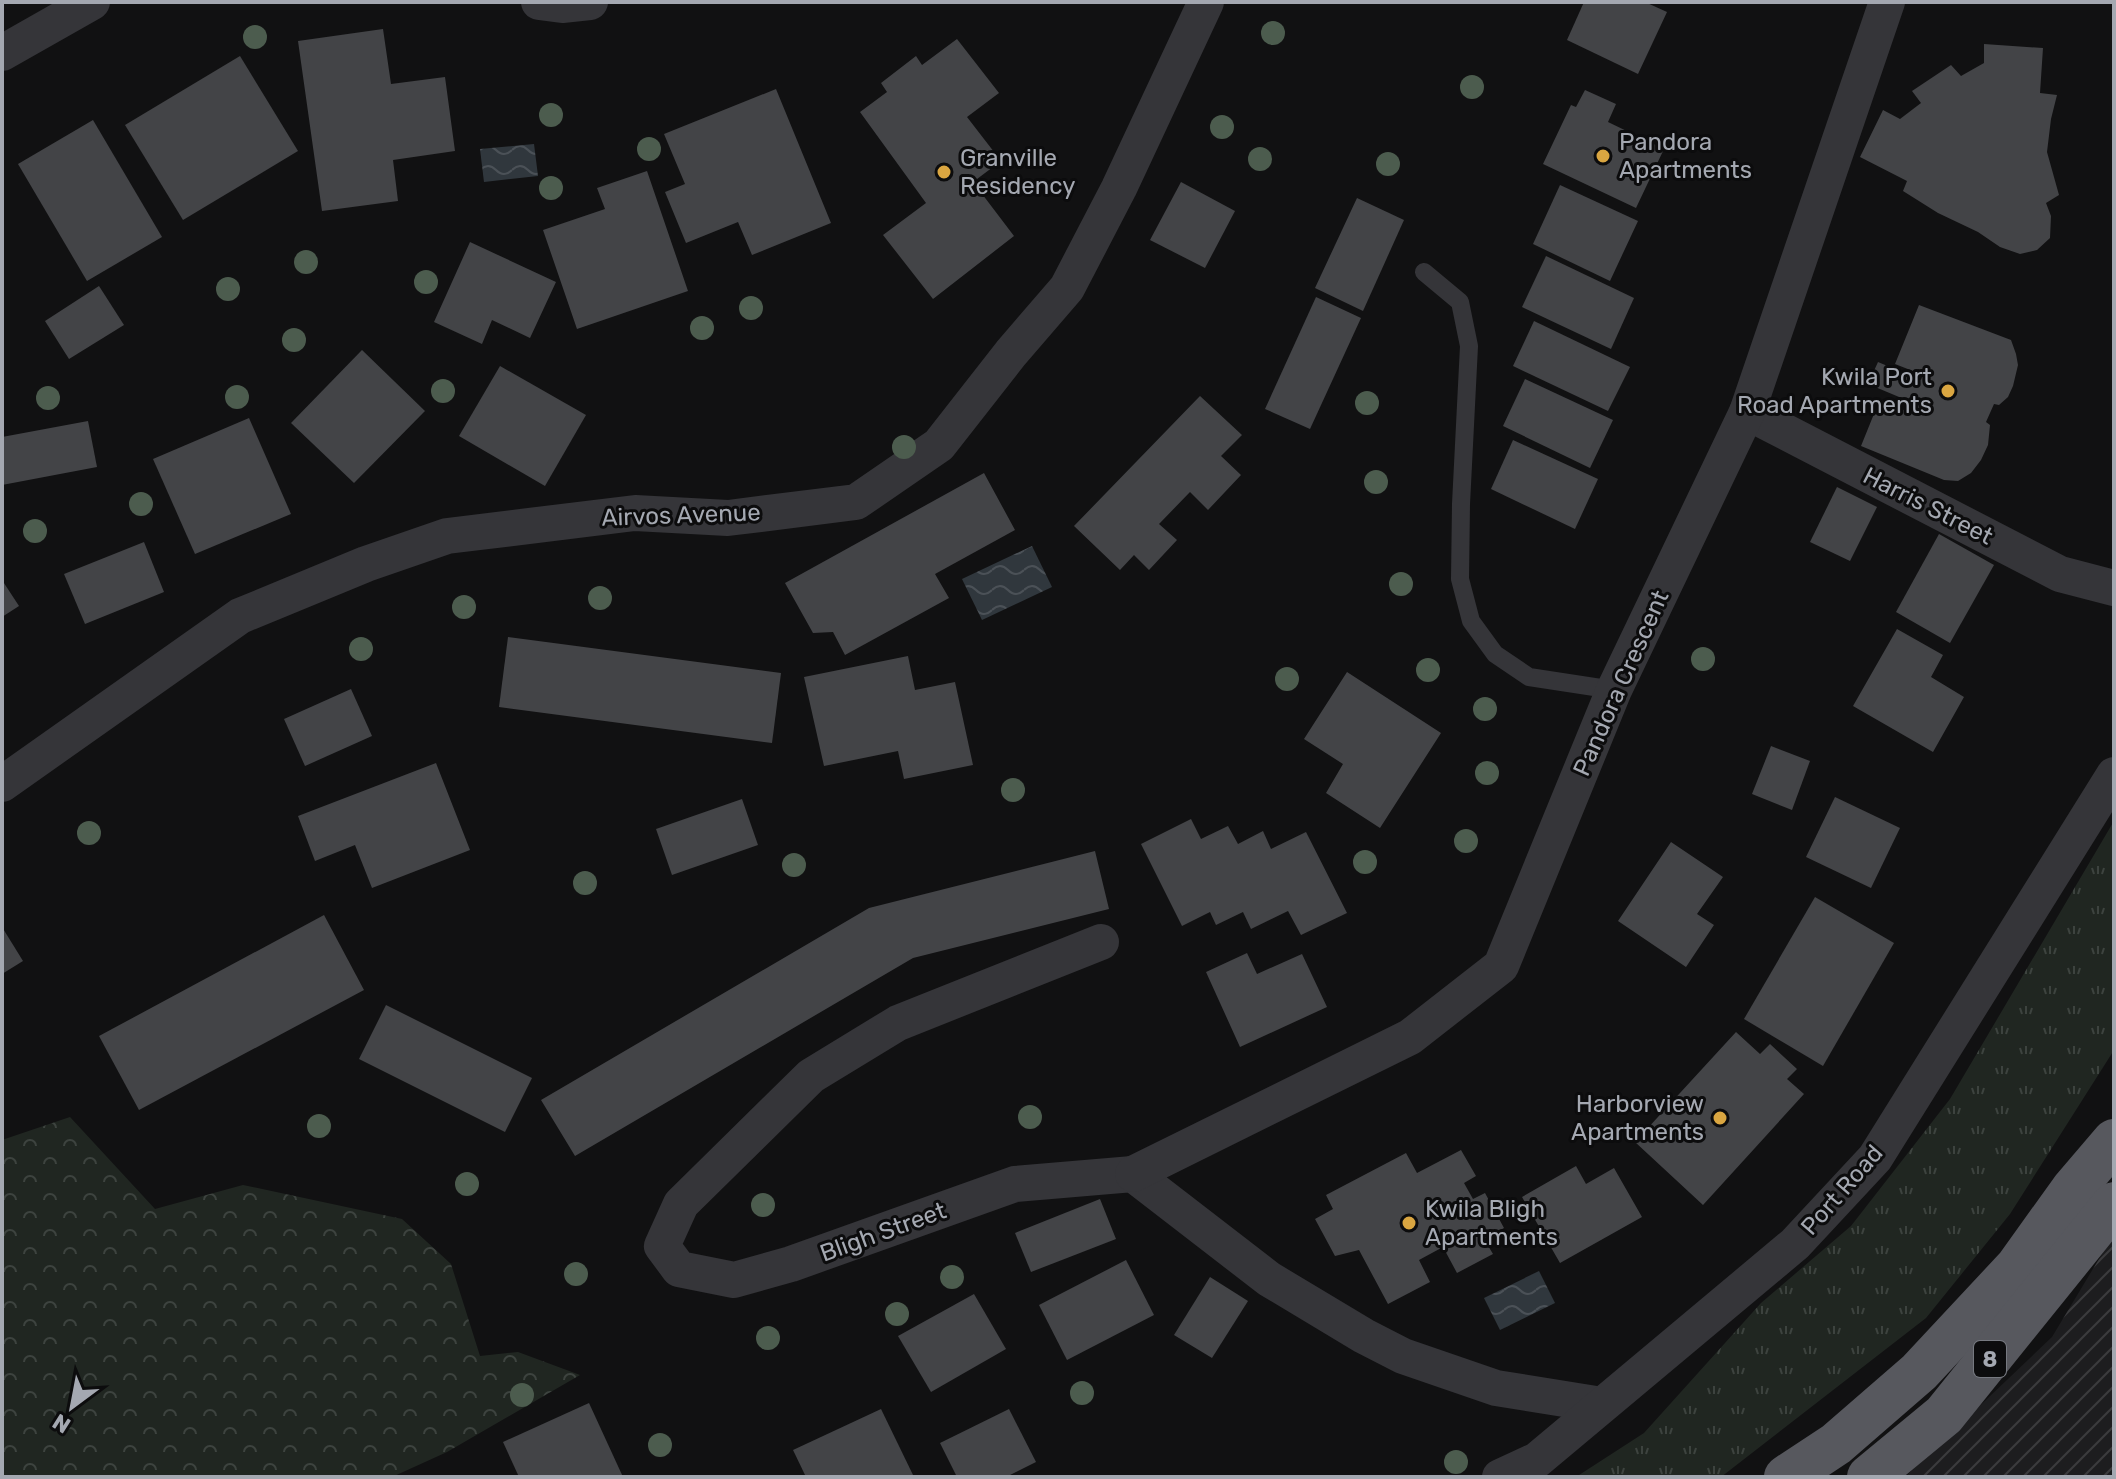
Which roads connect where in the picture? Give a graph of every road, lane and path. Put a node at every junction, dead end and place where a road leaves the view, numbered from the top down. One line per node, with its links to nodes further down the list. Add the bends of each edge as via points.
1 (92, 2): 6 (street)
2 (539, 2): 3 (street)
3 (590, 2)
4 (1206, 2): 12 (street, Airvos Avenue, via 1067,288 939,445 856,502 728,518 635,513 447,536 240,616)
5 (1887, 2): 8 (street, Pandora Crescent)
6 (2, 53)
7 (1424, 272): 10 (lane, via 1460,302 1469,346 1460,579 1471,621 1495,654 1529,677)
8 (1747, 412): 9 (street, Harris Street, via 2060,574); 10 (street, Pandora Crescent)
9 (2114, 588)
10 (1614, 690): 15 (street, Pandora Crescent, via 1501,966 1410,1037)
11 (2114, 775): 17 (street, Port Road, via 1875,1158 1795,1244)
12 (2, 784)
13 (1101, 942): 15 (street, Bligh Street, via 898,1023 811,1076 681,1204 662,1246 679,1269 734,1280 1015,1184)
14 (2114, 1141): 19 (highway, 8, via 2017,1267 1919,1372 1836,1444)
15 (1133, 1174): 17 (street, via 1269,1279 1390,1349 1496,1388)
16 (2114, 1204): 20 (highway, 8, via 1944,1415)
17 (1602, 1405): 18 (street, Port Road, via 1537,1460)
18 (1500, 1477)
19 (1786, 1477)
20 (1869, 1477)

